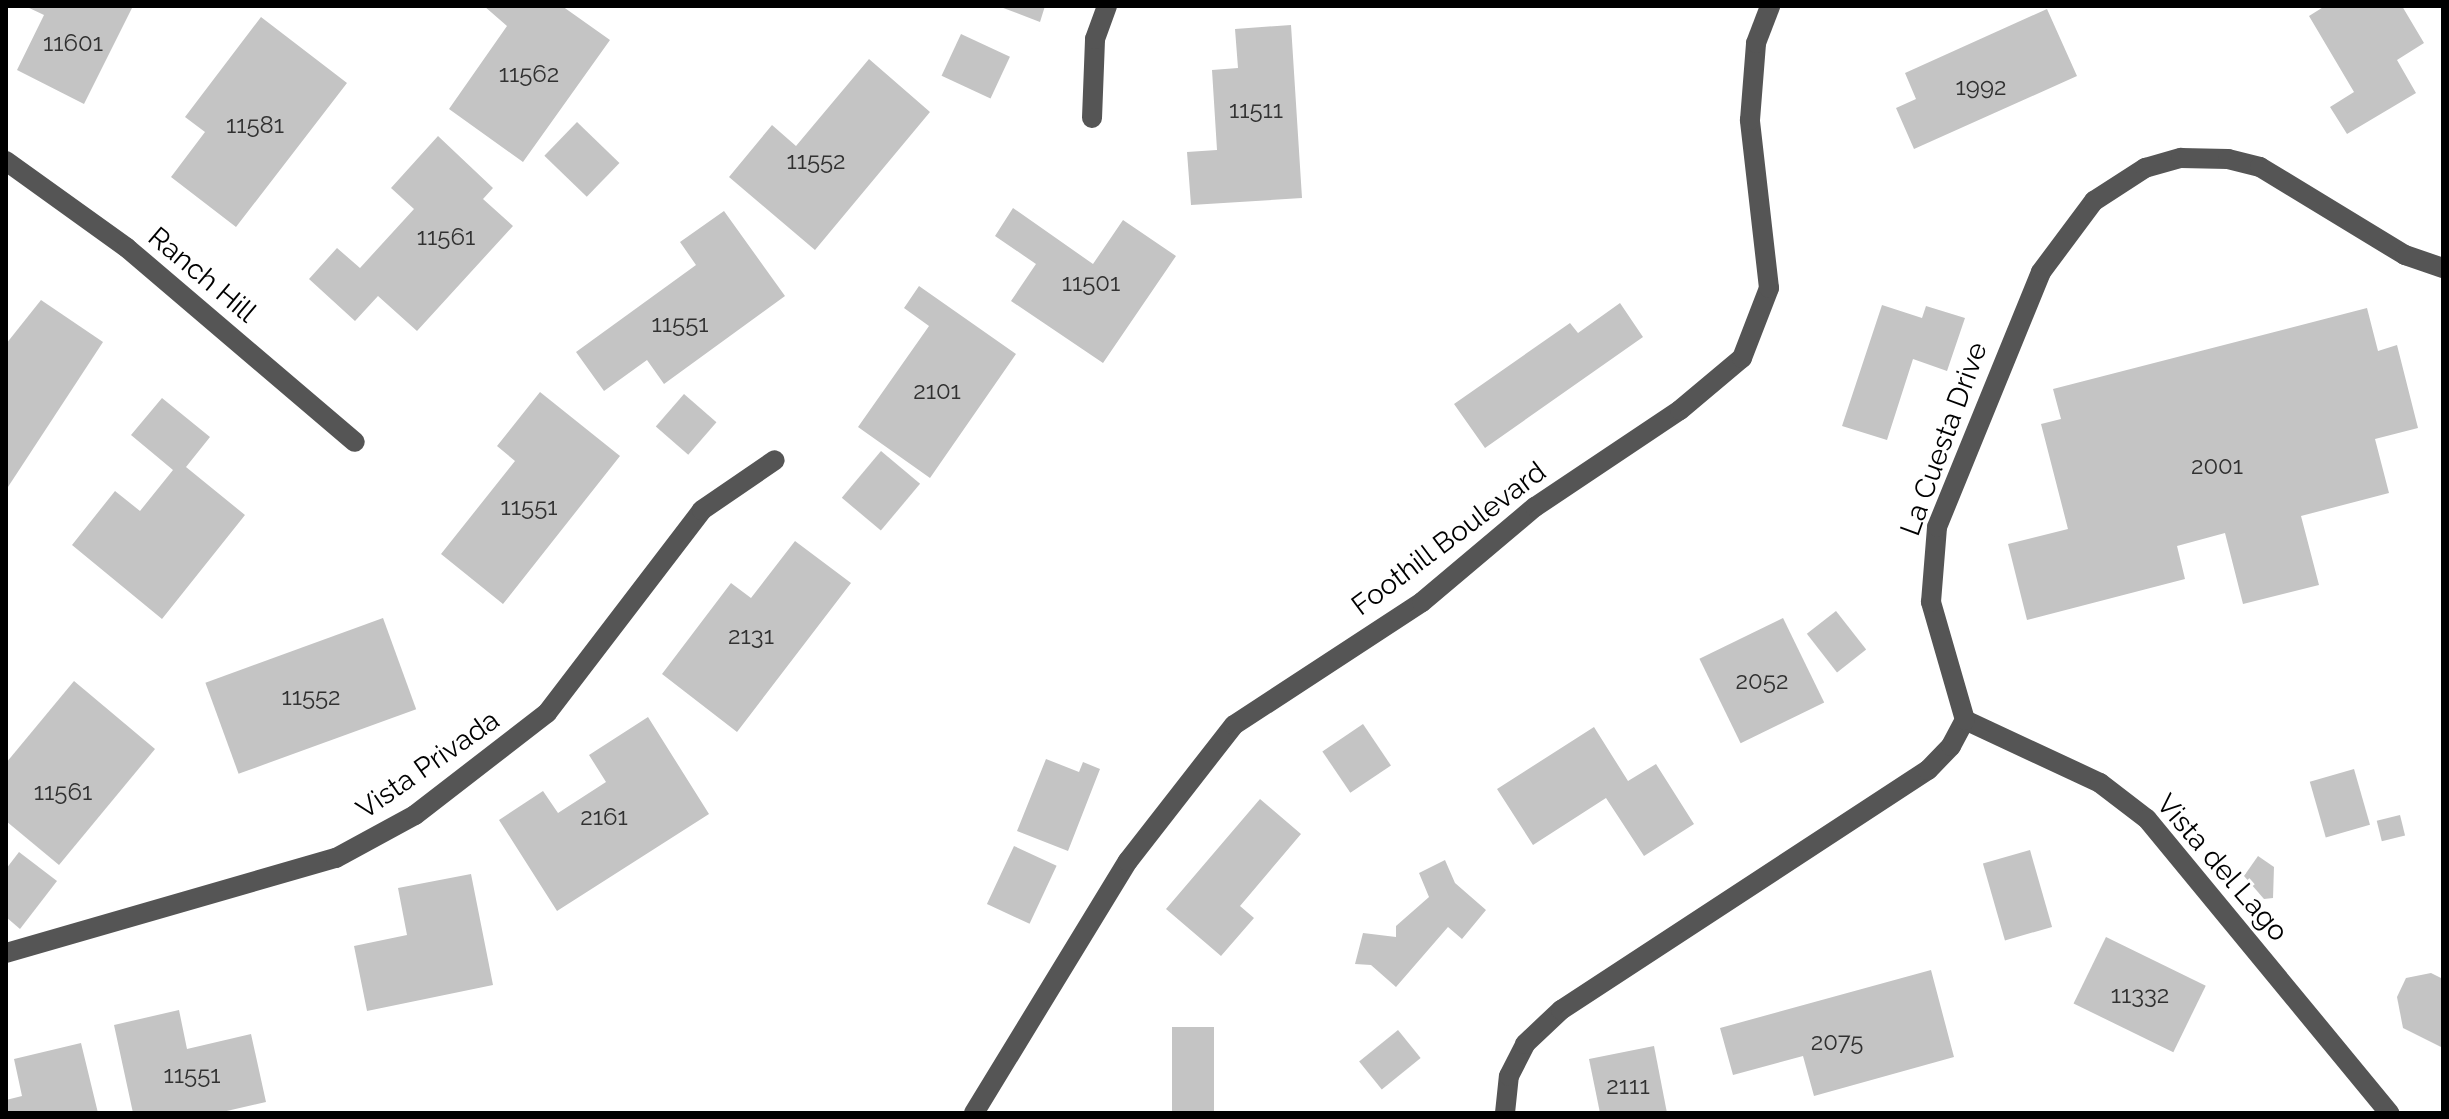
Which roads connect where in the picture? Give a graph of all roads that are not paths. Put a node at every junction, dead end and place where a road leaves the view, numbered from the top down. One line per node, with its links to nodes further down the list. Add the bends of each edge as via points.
1 (1107, 6): 3 (street, via 1095,39)
2 (1770, 6): 10 (street, Foothill Boulevard, via 1756,43 1750,120 1769,288 1742,358 1680,410 1535,507 1422,602 1234,725 1128,861)
3 (1092, 118)
4 (6, 161): 6 (street, Ranch Hill, via 127,248)
5 (2443, 268): 8 (street, La Cuesta Drive, via 2405,255 2260,167 2228,159 2181,158 2145,168 2094,201 2066,230 2035,285 1937,527 1931,602)
6 (355, 442)
7 (775, 460): 9 (street, Vista Privada, via 702,510 547,713 415,815 336,858)
8 (1965, 720): 11 (street, via 1928,770 1561,1010 1525,1044 1509,1076); 12 (street, Vista del Lago, via 2100,783 2147,819)
9 (6, 953)
10 (974, 1113)
11 (1505, 1113)
12 (2389, 1113)

